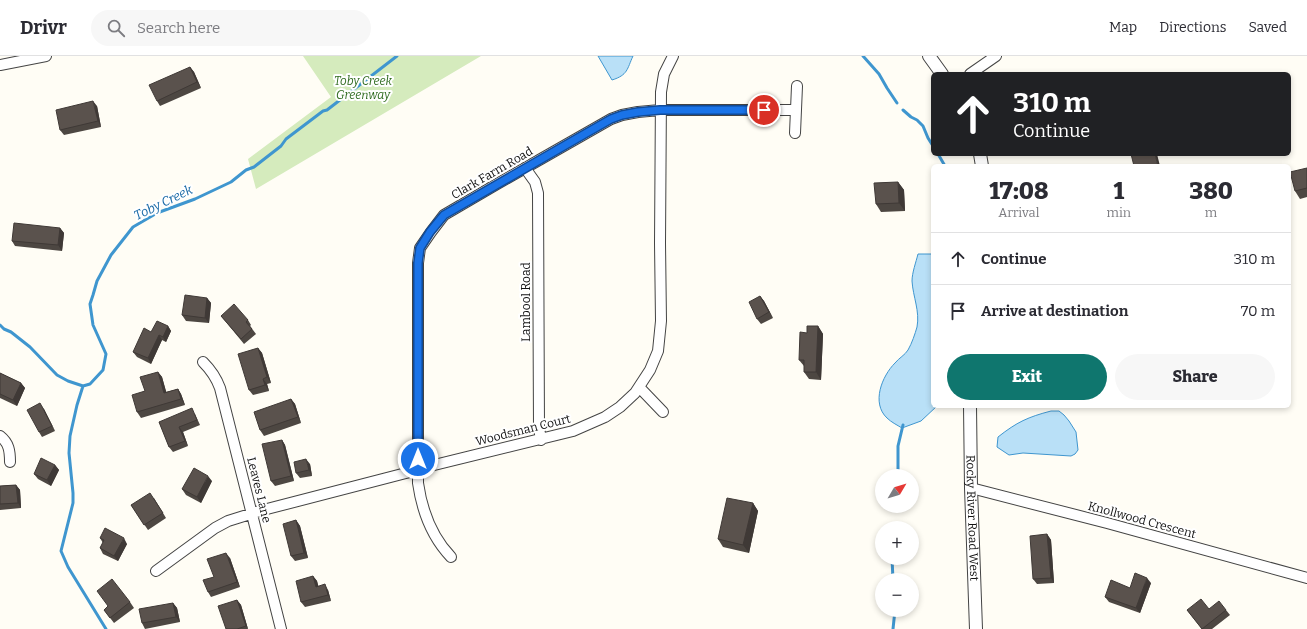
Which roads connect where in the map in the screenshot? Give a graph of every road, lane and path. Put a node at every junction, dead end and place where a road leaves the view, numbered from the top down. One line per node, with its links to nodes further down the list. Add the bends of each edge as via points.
1 (46, 56): 5 (street)
2 (673, 56): 9 (street, Woodsman Court, via 664,74)
3 (929, 56): 6 (street)
4 (996, 56): 7 (street)
5 (0, 66)
6 (941, 72)
7 (973, 72)
8 (796, 86): 10 (street)
9 (660, 110): 10 (street, Clark Farm Road); 12 (street, Clark Farm Road, via 638,112 611,119); 14 (street, Woodsman Court, via 661,321 658,351)
10 (795, 110): 11 (street)
11 (795, 133)
12 (525, 168): 18 (street, Lambool Road, via 535,182 538,194); 20 (street, Clark Farm Road, via 444,215 420,248)
13 (203, 362): 22 (street, Leaves Lane, via 211,370 218,384)
14 (639, 387): 16 (street); 18 (street, Woodsman Court, via 620,407 605,417 573,431)
15 (970, 408): 21 (street, Rocky River Road West)
16 (663, 412)
17 (0, 436): 19 (street, via 9,447)
18 (541, 440): 20 (street, Woodsman Court)
19 (10, 462)
20 (418, 469): 22 (street, Woodsman Court); 23 (street, Clark Farm Road, via 420,498 426,519 434,535)
21 (971, 488): 25 (street, Knollwood Crescent); 27 (street, Rocky River Road West)
22 (252, 514): 24 (street, Woodsman Court, via 214,528); 26 (street, Leaves Lane)
23 (451, 557)
24 (156, 571)
25 (1307, 578)
26 (281, 629)
27 (976, 629)

